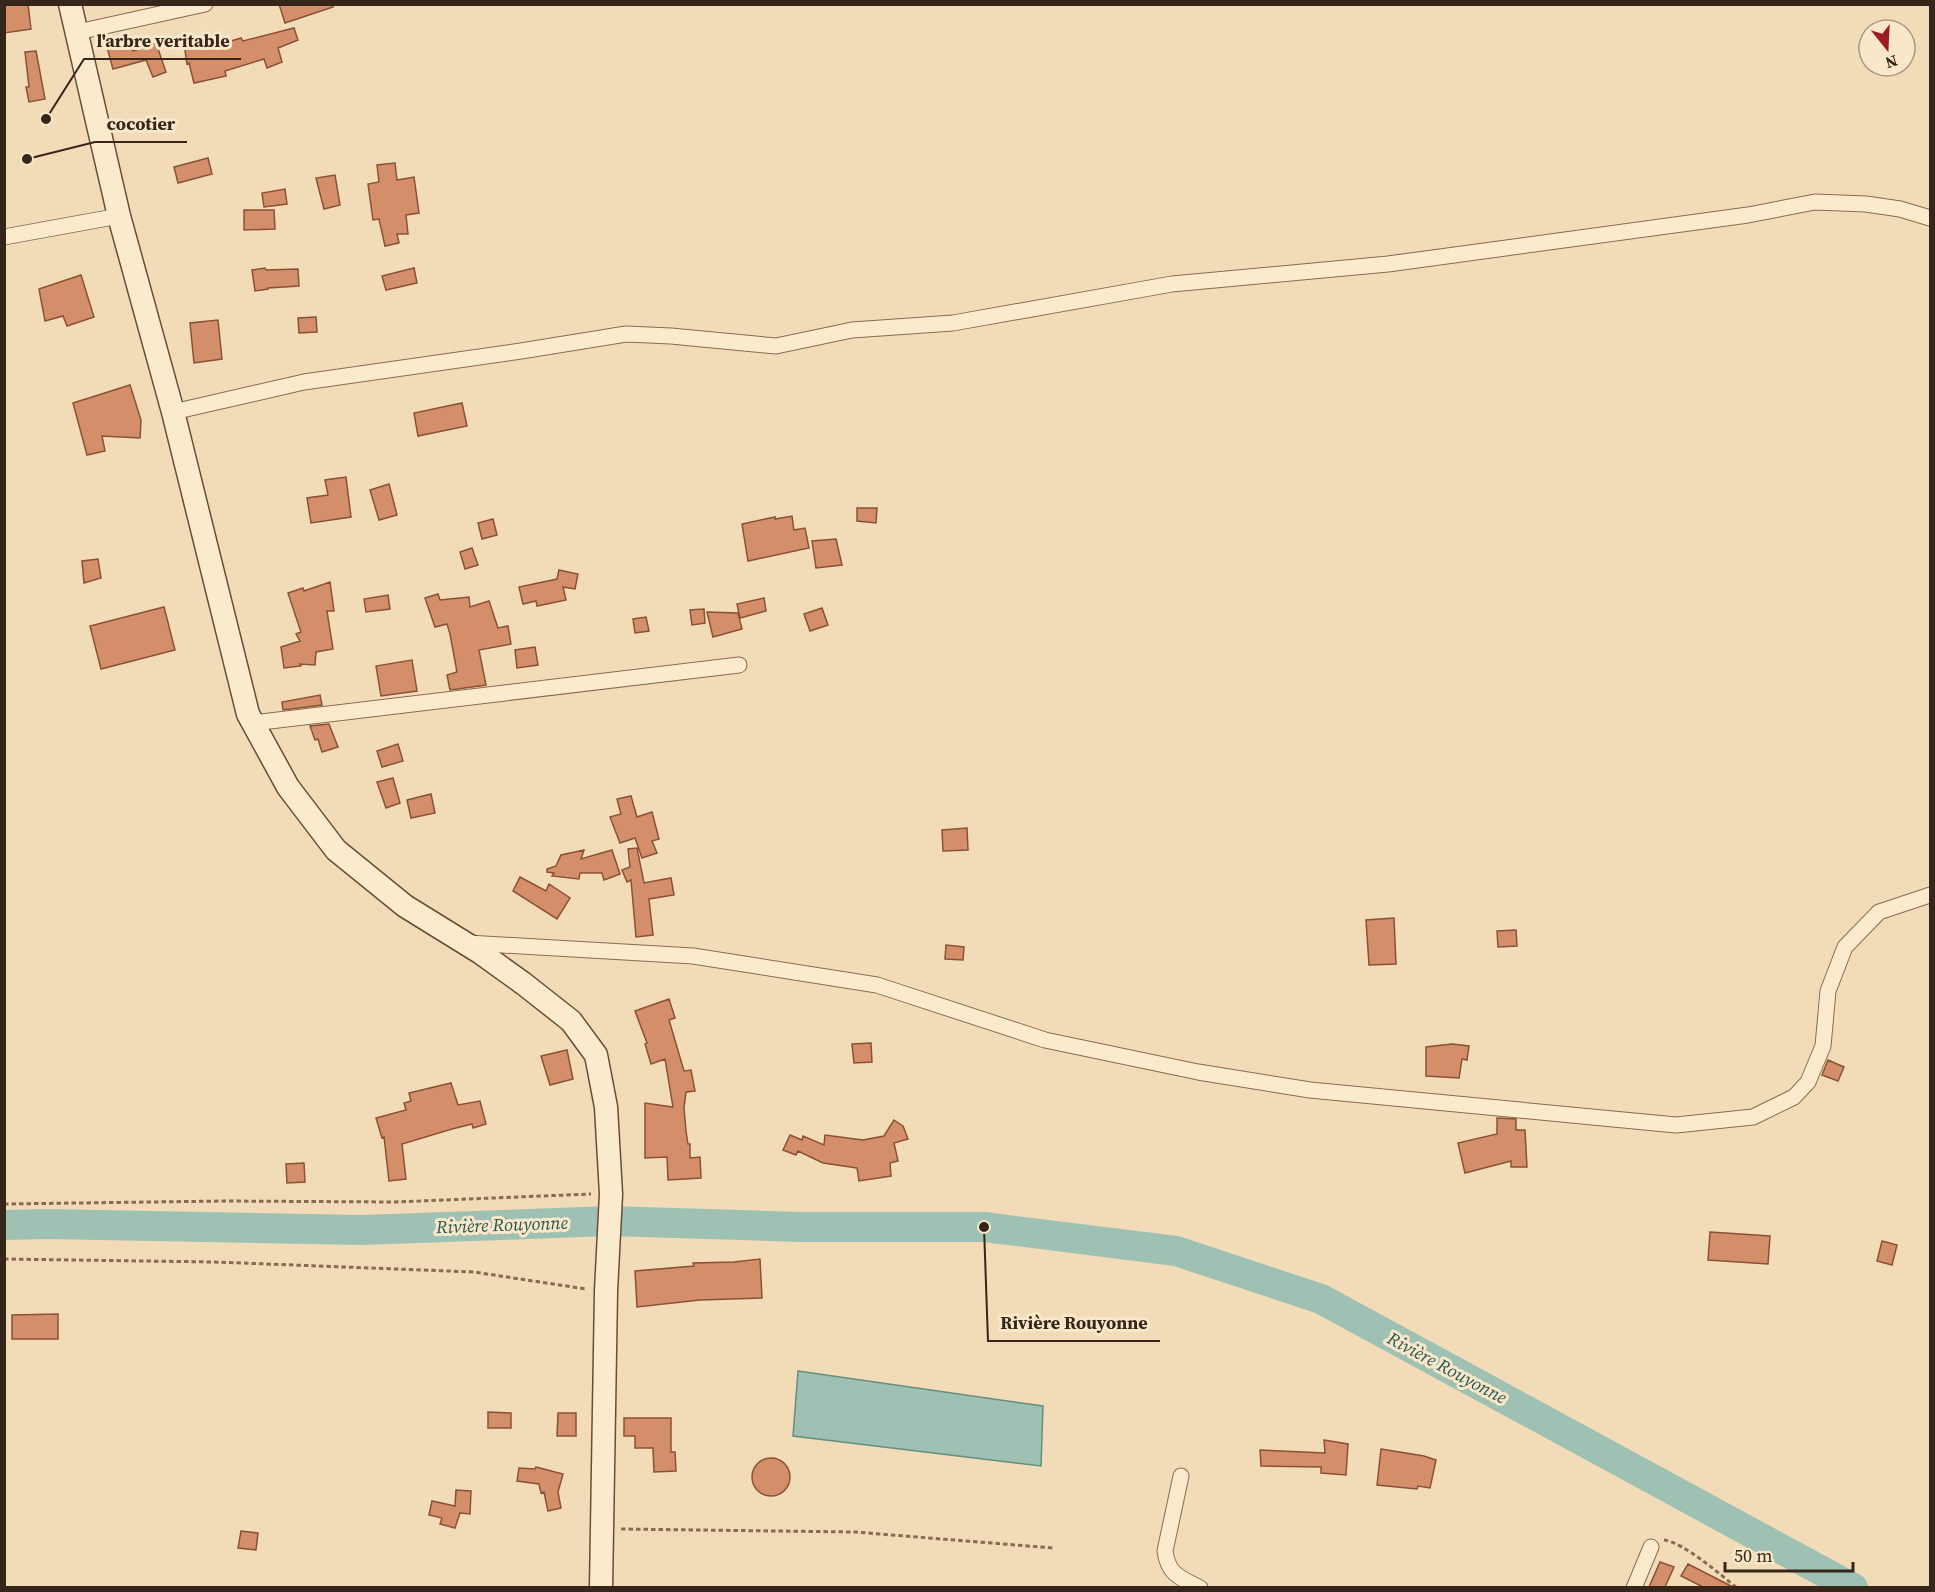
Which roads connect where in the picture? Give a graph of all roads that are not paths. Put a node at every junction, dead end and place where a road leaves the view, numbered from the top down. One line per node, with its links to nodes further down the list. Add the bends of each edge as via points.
1 (70, 4): 3 (main road)
2 (206, 4): 3 (street)
3 (78, 32): 4 (main road)
4 (119, 216): 6 (street); 7 (main road)
5 (1930, 219): 7 (street, via 1900,209 1815,202 1748,215 1388,264 1172,284 953,323 852,330 776,346 626,334 304,382)
6 (4, 237)
7 (173, 412): 9 (main road)
8 (739, 665): 9 (street)
9 (253, 723): 11 (main road, via 288,787 336,850 405,906)
10 (1930, 895): 11 (street, via 1879,912 1845,947 1828,991 1823,1046 1808,1082 1794,1097 1753,1117 1676,1125 1310,1090 1198,1072 1045,1040 876,986 693,956)
11 (466, 943): 14 (main road, via 570,1021 596,1055 606,1107 611,1194)
12 (1181, 1476): 15 (street, via 1166,1562 1171,1571)
13 (1651, 1547): 16 (street)
14 (601, 1587)
15 (1200, 1587)
16 (1634, 1587)

